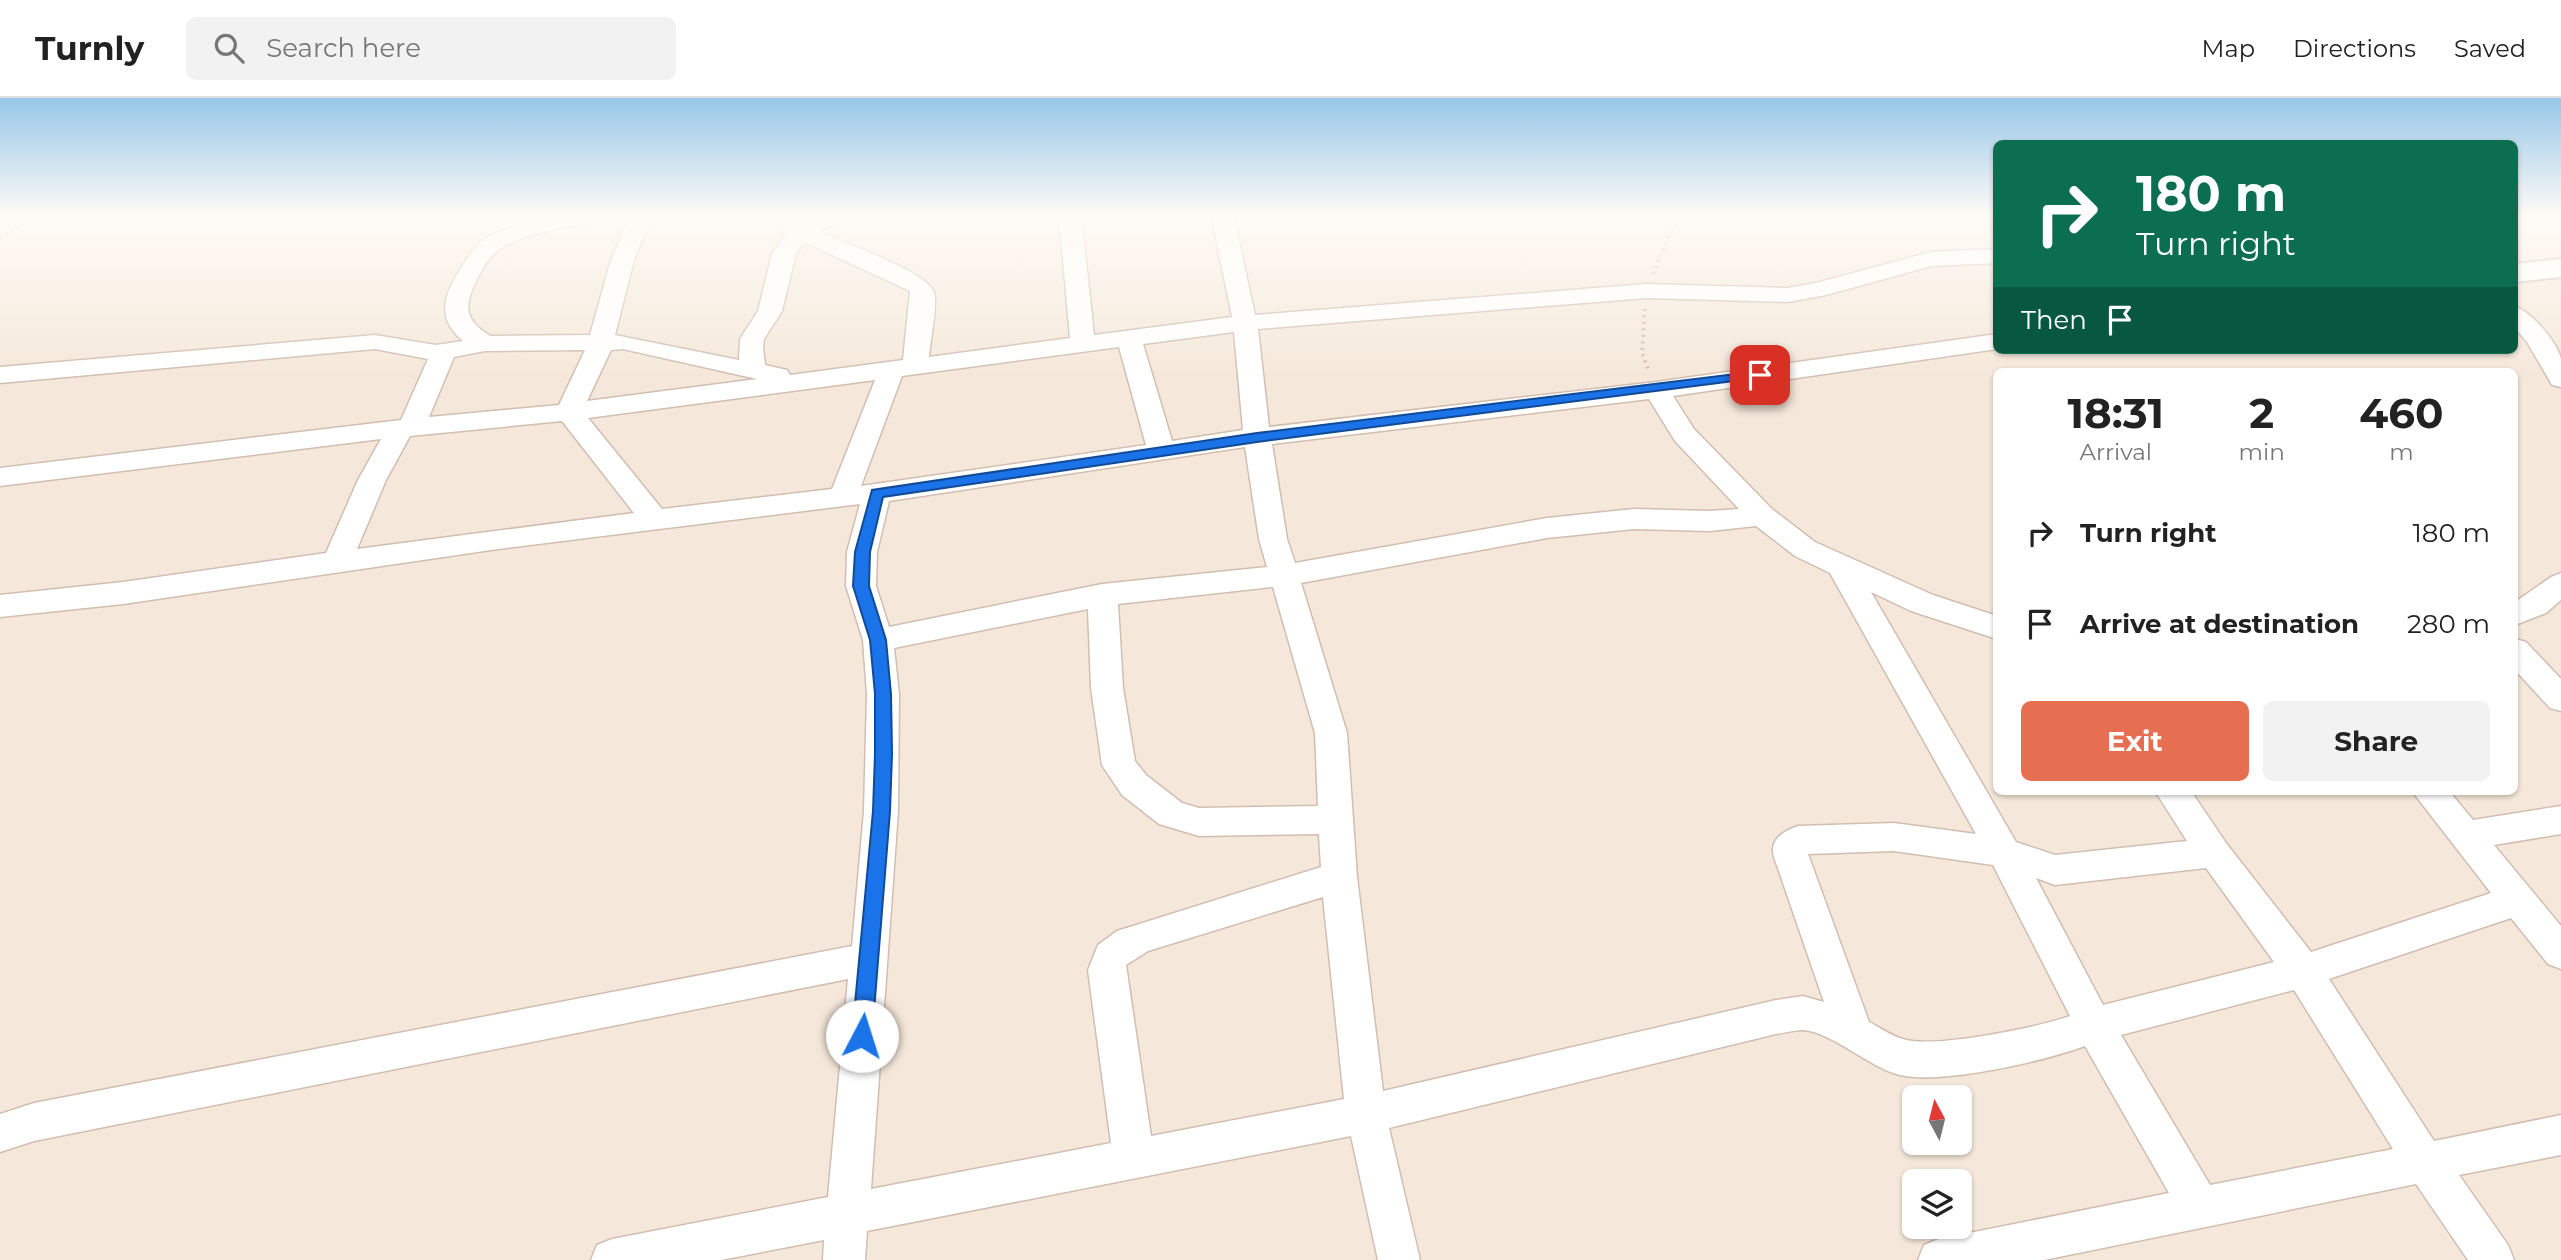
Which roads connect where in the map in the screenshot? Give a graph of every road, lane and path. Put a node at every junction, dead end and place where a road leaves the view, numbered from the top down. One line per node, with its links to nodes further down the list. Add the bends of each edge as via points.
1 (473, 268): 17 (street, via 456,297 455,309 467,334)
2 (618, 268): 15 (street)
3 (781, 268): 20 (street, via 770,311 752,339)
4 (883, 268): 21 (street, via 919,287 923,294)
5 (1075, 268): 18 (street)
6 (1233, 268): 13 (street)
7 (1655, 268): 11 (path)
8 (1896, 268): 11 (street, via 1788,295)
9 (2559, 268): 10 (street)
10 (2518, 273)
11 (1646, 291): 13 (street); 25 (path, via 1642,353)
12 (2518, 317): 23 (street, via 2538,339)
13 (1245, 323): 14 (street); 28 (street)
14 (1129, 339): 18 (street); 29 (street)
15 (602, 341): 17 (street); 20 (street, via 644,345); 26 (street)
16 (1993, 342): 25 (street)
17 (485, 344): 19 (street)
18 (1083, 345): 21 (street)
19 (443, 353): 22 (street, via 375,342); 27 (street)
20 (753, 370): 24 (street)
21 (903, 370): 24 (street); 32 (street)
22 (0, 375)
23 (2561, 379)
24 (796, 380): 26 (street)
25 (1656, 390): 28 (street); 33 (street, via 1684,435)
26 (569, 412): 27 (street); 34 (street)
27 (406, 428): 30 (street); 35 (street, via 372,480)
28 (1257, 437): 29 (street); 37 (street)
29 (1163, 452): 31 (street)
30 (0, 477)
31 (877, 493): 32 (street); 43 (street, via 862,552 861,586)
32 (843, 497): 34 (street)
33 (1762, 516): 36 (street, via 1805,549); 37 (street, via 1710,521 1634,519 1547,528)
34 (655, 520): 35 (street)
35 (337, 562): 40 (street)
36 (1840, 564): 42 (street, via 1922,603); 51 (street)
37 (1282, 576): 39 (street); 48 (street, via 1331,733)
38 (2561, 584): 41 (street)
39 (1102, 594): 43 (street); 48 (street, via 1107,688 1119,765 1134,785 1171,814 1199,822)
40 (0, 606)
41 (2518, 613)
42 (1993, 627)
43 (878, 640): 56 (street, via 883,754)
44 (2518, 653): 45 (street)
45 (2561, 699)
46 (2175, 795): 52 (street)
47 (2432, 795): 50 (street)
48 (1334, 820): 53 (street)
49 (2561, 820): 50 (street)
50 (2466, 836): 54 (street)
51 (2004, 852): 52 (street, via 2055,870); 58 (street); 59 (street, via 1894,837 1814,838 1792,844 1791,857)
52 (2214, 852): 57 (street)
53 (1339, 877): 60 (street); 63 (street, via 1143,937 1110,957 1107,970)
54 (2518, 900): 55 (street); 57 (street)
55 (2561, 953)
56 (868, 959): 61 (street, via 34,1122); 66 (street)
57 (2303, 971): 58 (street); 64 (street)
58 (2094, 1025): 59 (street, via 2055,1039 1924,1061 1899,1057); 65 (street)
59 (1854, 1033): 60 (street, via 1803,1013 1776,1017)
60 (1366, 1114): 63 (street); 69 (street)
61 (0, 1133)
62 (2561, 1135): 64 (street)
63 (1134, 1160): 66 (street)
64 (2424, 1161): 65 (street); 71 (street)
65 (2200, 1207): 70 (street)
66 (847, 1215): 67 (street); 68 (street)
67 (612, 1260)
68 (844, 1260)
69 (1399, 1260)
70 (1940, 1260)
71 (2493, 1260)

